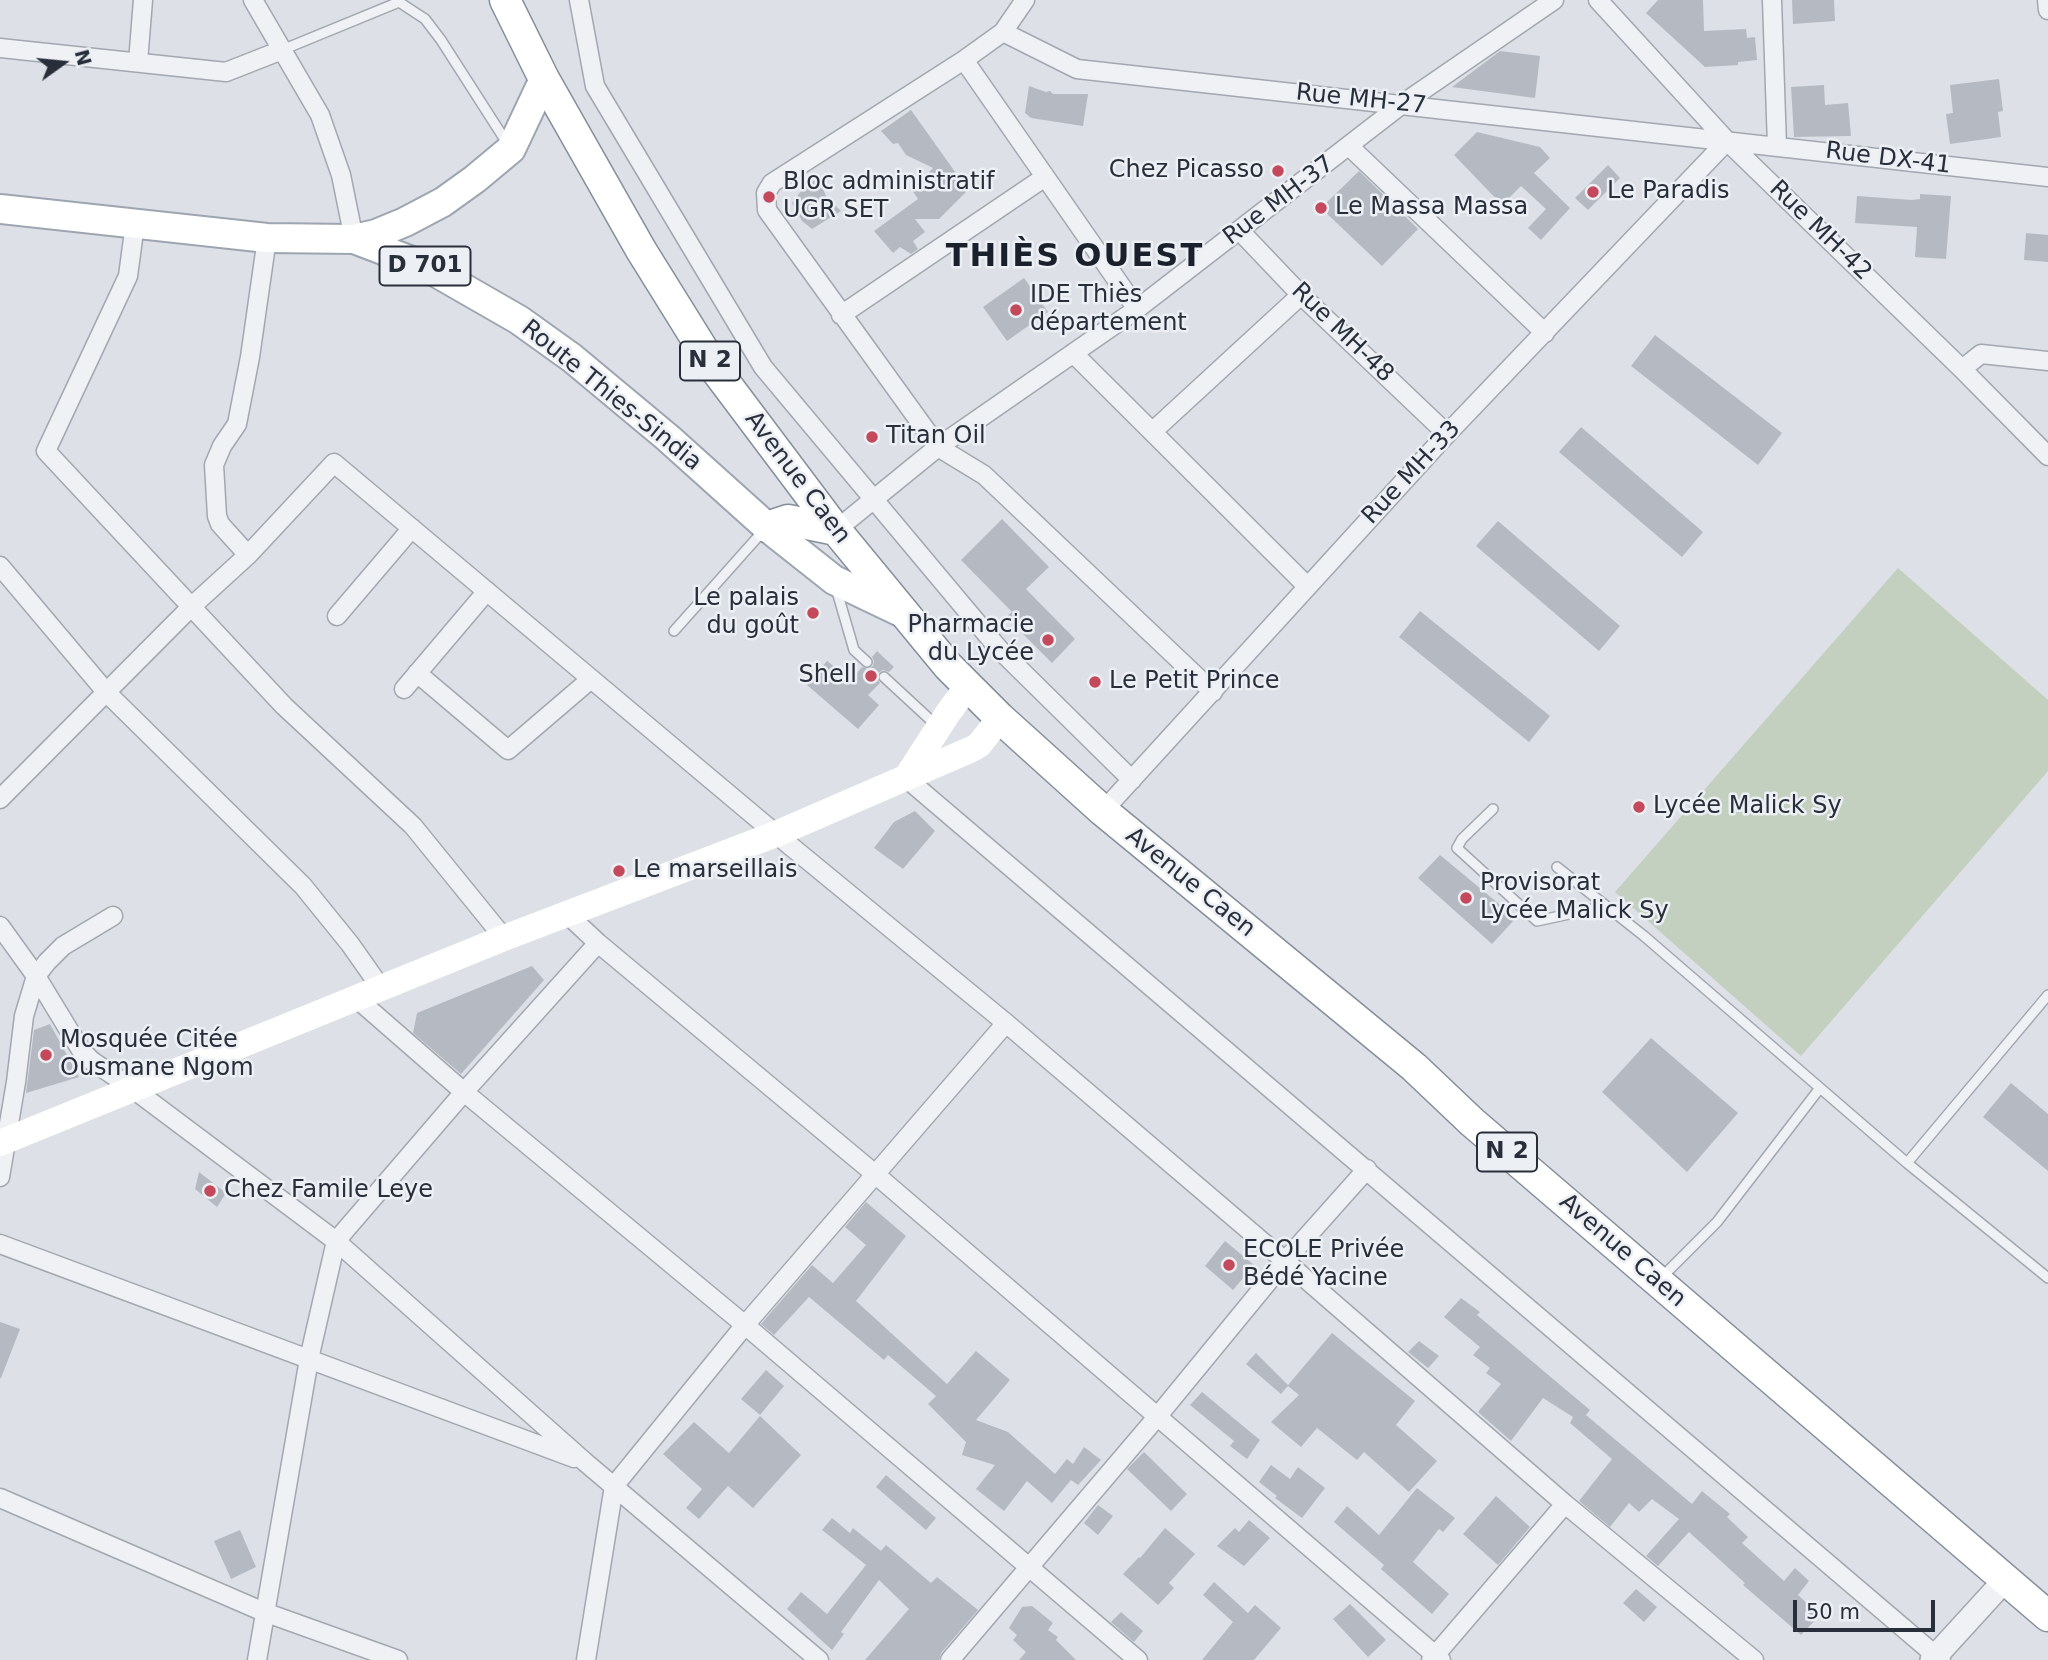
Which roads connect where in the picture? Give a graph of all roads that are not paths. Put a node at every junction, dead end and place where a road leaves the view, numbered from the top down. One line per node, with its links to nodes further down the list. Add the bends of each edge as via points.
1 (143, 0): 16 (street)
2 (253, 0): 14 (street)
3 (505, 0): 17 (highway, Avenue Caen / N 2)
4 (579, 0): 41 (street, via 595,86 763,367)
5 (1025, 0): 12 (street)
6 (1554, 0): 18 (street, Rue MH-37)
7 (1598, 0): 19 (street, Rue MH-42)
8 (1772, 0): 20 (street)
9 (2047, 0): 11 (street)
10 (397, 1): 14 (lane); 22 (lane, via 425,19)
11 (2048, 10)
12 (1003, 32): 15 (street); 18 (street, Rue MH-27, via 1077,69)
13 (0, 48): 16 (street)
14 (282, 50): 16 (street, via 226,72); 29 (street, via 320,115 341,175)
15 (964, 60): 23 (street); 32 (street, via 769,187 765,204 769,215)
16 (138, 62)
17 (544, 79): 22 (main road); 44 (highway, Avenue Caen / N 2, via 715,369)
18 (1401, 105): 19 (street, Rue MH-27); 21 (street, Rue MH-37)
19 (1727, 141): 20 (street, Rue DX-41); 33 (street, Rue MH-33); 36 (street, Rue MH-42)
20 (1777, 146): 24 (street, Rue DX-41)
21 (1350, 147): 27 (street, Rue MH-37); 33 (street)
22 (511, 149): 29 (main road, via 443,202 405,222)
23 (1045, 177): 31 (street); 32 (street)
24 (2048, 177)
25 (0, 209): 26 (main road, Route Thies-Sindia / D 701)
26 (135, 224): 28 (main road, Route Thies-Sindia / D 701); 50 (street, via 128,276 46,452)
27 (1240, 231): 30 (street, Rue MH-48); 31 (street, Rue MH-37)
28 (267, 238): 29 (main road, Route Thies-Sindia / D 701); 45 (street, via 237,424 214,465 220,524)
29 (354, 239): 42 (main road, Route Thies-Sindia / D 701, via 425,266 519,320 572,358)
30 (1301, 295): 37 (street); 38 (street, Rue MH-48)
31 (1137, 309): 34 (street, Rue MH-37)
32 (841, 315): 39 (street)
33 (1545, 333): 38 (street, Rue MH-33)
34 (1073, 354): 37 (street); 39 (street, Rue MH-37)
35 (2048, 361): 36 (street, via 1981,354)
36 (1962, 369): 40 (street, Rue MH-42)
37 (1152, 432): 48 (street)
38 (1447, 434): 48 (street, Rue MH-33)
39 (938, 447): 41 (street, Rue MH-37); 60 (street, via 984,475)
40 (2048, 456)
41 (873, 499): 44 (street, Rue MH-37); 65 (street, via 999,649)
42 (767, 527): 44 (highway, via 788,520); 47 (main road, Route Thies-Sindia / D 701); 53 (lane)
43 (412, 528): 45 (street, via 334,463); 49 (street); 52 (street)
44 (836, 530): 51 (highway, Avenue Caen / N 2)
45 (248, 555): 50 (street)
46 (0, 566): 61 (street)
47 (834, 580): 51 (main road, Route Thies-Sindia / D 701); 54 (lane, via 854,650)
48 (1307, 586): 60 (street, Rue MH-33)
49 (487, 591): 55 (street); 57 (street)
50 (191, 607): 61 (street); 75 (street, via 284,706 414,826)
51 (903, 613): 58 (highway, Avenue Caen / N 2)
52 (337, 616)
53 (674, 631)
54 (867, 662)
55 (417, 673): 57 (street, via 508,750); 59 (street)
56 (884, 677): 63 (lane)
57 (591, 678): 69 (street)
58 (968, 686): 62 (highway, Avenue Caen / N 2); 63 (main road)
59 (404, 689)
60 (1213, 692): 65 (street, Rue MH-33)
61 (107, 693): 66 (street); 78 (street, via 303,886)
62 (1000, 718): 64 (main road, via 979,745); 68 (highway, Avenue Caen / N 2)
63 (939, 727): 64 (main road)
64 (906, 778): 69 (main road); 87 (street)
65 (1132, 780): 68 (street, Rue MH-33)
66 (0, 799)
67 (1493, 809): 71 (lane, via 1457,848 1537,921)
68 (1103, 811): 94 (highway, Avenue Caen / N 2, via 1414,1067)
69 (776, 834): 72 (main road); 81 (street)
70 (1556, 867): 71 (lane)
71 (1606, 906): 83 (lane)
72 (567, 914): 75 (main road); 76 (street)
73 (113, 916): 77 (street, via 64,946)
74 (0, 926): 77 (street)
75 (504, 938): 78 (main road)
76 (598, 943): 84 (street); 88 (street)
77 (36, 976): 82 (street, via 81,1049); 85 (street, via 24,1016)
78 (381, 988): 80 (main road)
79 (2048, 995): 86 (lane)
80 (355, 997): 82 (main road); 84 (street)
81 (1006, 1023): 88 (street); 92 (street)
82 (132, 1088): 85 (main road); 90 (street)
83 (1820, 1088): 86 (lane); 94 (lane, via 1717,1222)
84 (464, 1092): 90 (street); 95 (street)
85 (4, 1141): 89 (street)
86 (1907, 1163): 93 (lane)
87 (1367, 1169): 92 (street); 107 (street)
88 (875, 1174): 95 (street); 97 (street)
89 (0, 1177)
90 (336, 1241): 96 (street); 98 (street)
91 (0, 1244): 96 (street)
92 (1285, 1261): 97 (street); 101 (street)
93 (2048, 1278)
94 (1658, 1282): 103 (highway, Avenue Caen / N 2)
95 (745, 1325): 99 (street); 102 (street)
96 (309, 1359): 98 (street); 104 (street)
97 (1157, 1417): 102 (street); 106 (street)
98 (585, 1462): 99 (street)
99 (614, 1486): 110 (street); 111 (street)
100 (0, 1498): 104 (street)
101 (1565, 1504): 106 (street); 114 (street)
102 (1028, 1566): 112 (street); 113 (street)
103 (2005, 1580): 105 (highway, Avenue Caen / N 2); 107 (street)
104 (264, 1612): 108 (street); 109 (street)
105 (2048, 1616)
106 (1436, 1658)
107 (1936, 1659)
108 (257, 1660)
109 (398, 1660)
110 (586, 1660)
111 (819, 1660)
112 (950, 1660)
113 (1138, 1660)
114 (1754, 1660)

